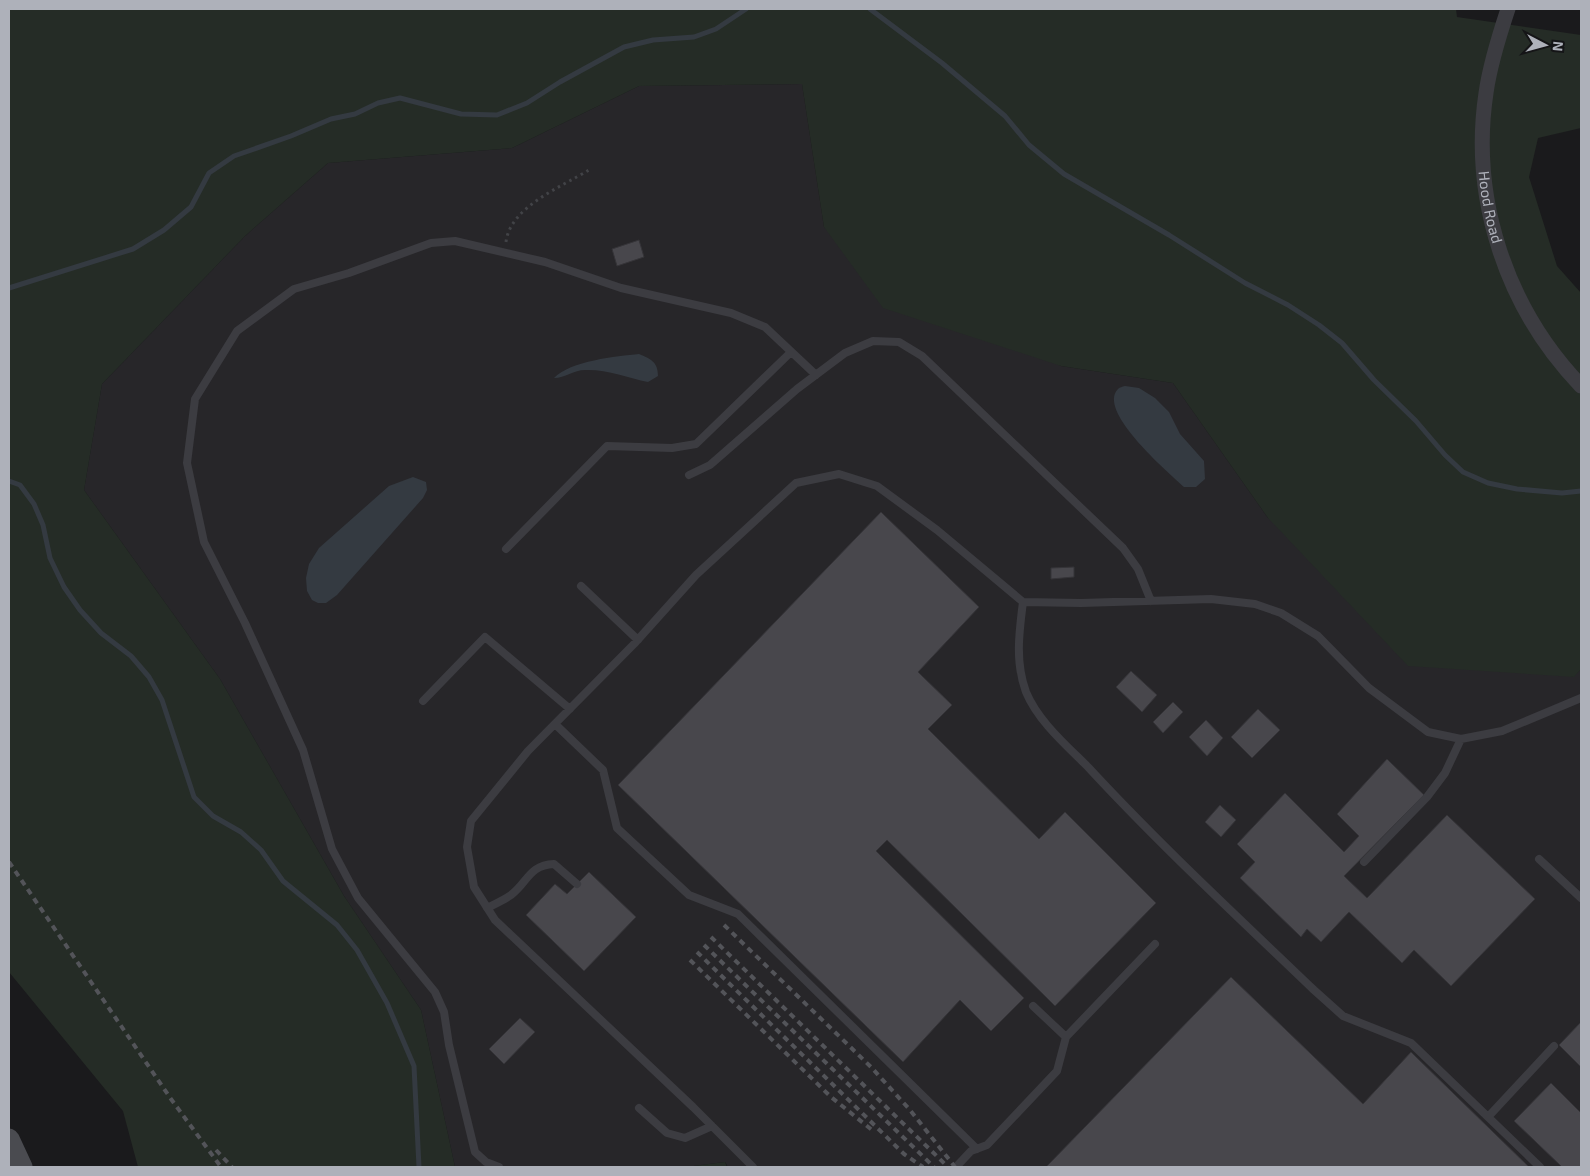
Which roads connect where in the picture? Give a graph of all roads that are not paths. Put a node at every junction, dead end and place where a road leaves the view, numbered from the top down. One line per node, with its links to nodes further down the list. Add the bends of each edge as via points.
1 (1508, 9): 4 (street, Hood Road, via 1491,65 1483,118 1484,180 1490,219 1500,254 1532,323)
2 (791, 352): 3 (lane); 6 (lane, via 696,444 672,448 607,446); 31 (lane, via 765,327 731,313 621,288 545,262 455,241 431,243 294,289 237,331 195,399 187,463 204,542 303,750 332,849 358,898 435,992 444,1012 475,1152 486,1162)
3 (816, 375): 5 (lane, via 710,465); 8 (lane, via 846,353 873,341 899,342 922,356 1123,548 1138,569)
4 (1581, 386)
5 (689, 475)
6 (506, 549)
7 (582, 586): 10 (lane)
8 (1151, 601): 9 (lane); 15 (lane, via 1211,599 1255,604 1281,613 1318,636 1369,688 1428,732)
9 (1023, 602): 10 (lane, via 937,530 877,486 839,474 796,483 696,575); 26 (lane, via 1018,642 1020,673 1042,718 1109,790 1343,1016 1412,1043)
10 (638, 640): 13 (lane)
11 (1581, 698): 15 (lane, via 1502,731)
12 (423, 701): 13 (lane, via 485,638)
13 (570, 709): 14 (lane)
14 (554, 724): 20 (lane, via 471,821 467,847 474,887); 29 (lane, via 603,770 617,828 689,895 738,914)
15 (1461, 739): 17 (lane, via 1445,773 1427,797)
16 (1539, 859): 19 (lane)
17 (1364, 862)
18 (577, 884): 20 (lane, via 554,864 544,865 534,870 512,894)
19 (1581, 898)
20 (488, 908): 27 (lane, via 495,920)
21 (1155, 944): 23 (lane)
22 (1033, 1006): 23 (lane)
23 (1066, 1037): 29 (lane, via 1057,1071 987,1145)
24 (1554, 1046): 26 (lane)
25 (639, 1108): 27 (lane, via 667,1133 685,1138)
26 (1488, 1117): 34 (lane)
27 (712, 1126): 32 (lane)
28 (9, 1139): 30 (main road)
29 (978, 1149): 33 (lane, via 971,1151)
30 (22, 1167)
31 (499, 1167)
32 (753, 1167)
33 (956, 1167)
34 (1540, 1167)

